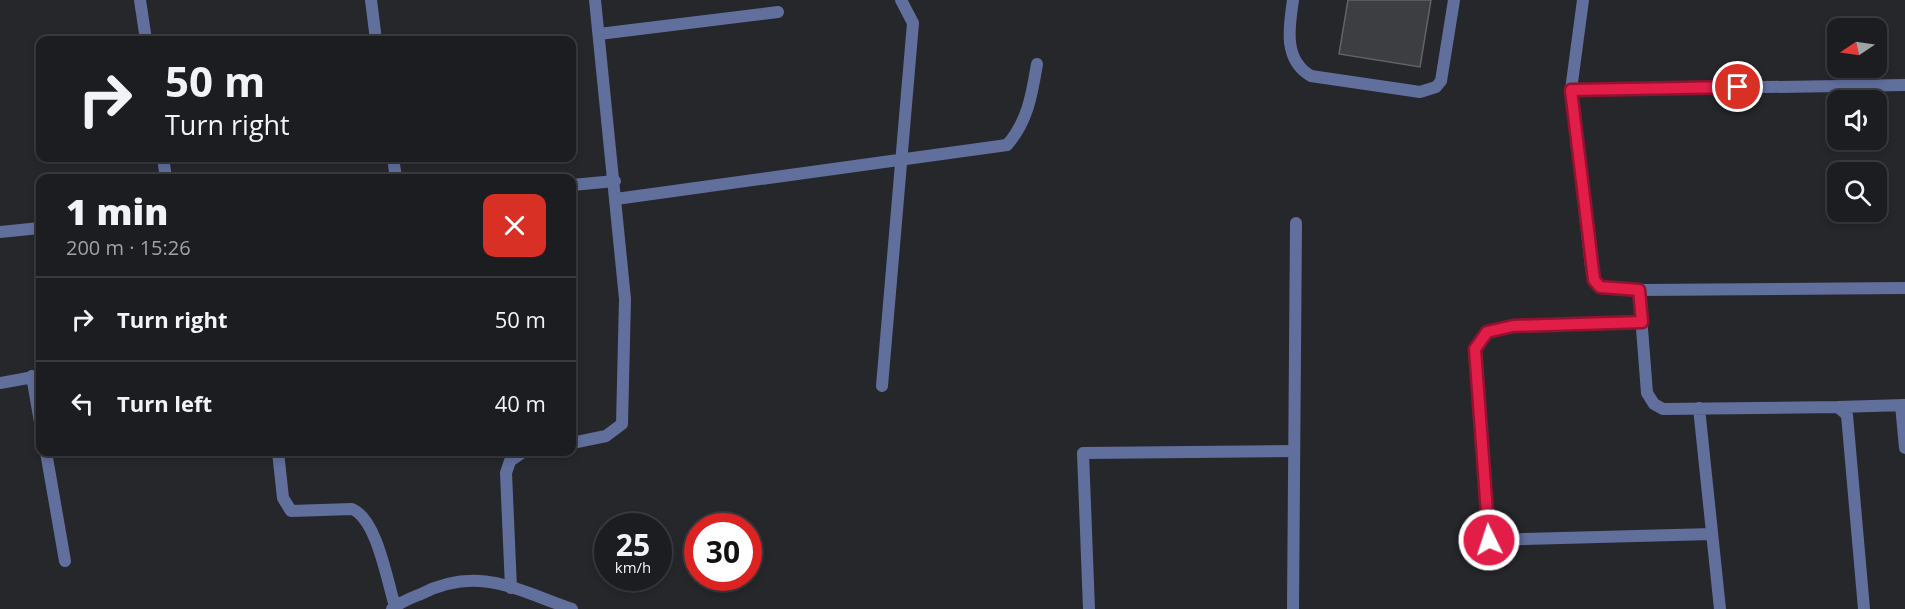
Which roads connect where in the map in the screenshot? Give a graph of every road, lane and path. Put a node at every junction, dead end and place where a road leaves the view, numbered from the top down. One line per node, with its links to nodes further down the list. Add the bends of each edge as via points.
1 (140, 0): 10 (street)
2 (371, 0): 11 (street)
3 (595, 0): 9 (street)
4 (901, 0): 15 (street, via 913,23)
5 (1293, 0): 6 (street, via 1289,40 1303,71 1311,76 1420,92 1441,81)
6 (1454, 0)
7 (1583, 0): 14 (street)
8 (778, 12): 9 (street)
9 (599, 34): 16 (street)
10 (145, 36)
11 (376, 36)
12 (1037, 64): 15 (street, via 1028,110 1007,145)
13 (1905, 85): 14 (street)
14 (1571, 90): 23 (street, via 1594,280 1600,287)
15 (901, 159): 18 (street); 27 (street)
16 (615, 181): 17 (street); 18 (street)
17 (576, 185)
18 (616, 199): 31 (street, via 625,299 622,424 614,433)
19 (1296, 223): 33 (street)
20 (36, 228): 21 (street)
21 (0, 232)
22 (1905, 288): 23 (street)
23 (1639, 290): 24 (street)
24 (1642, 322): 30 (street, via 1647,393 1654,404 1663,409); 37 (street, via 1513,326 1487,332 1475,349 1489,540)
25 (36, 376): 26 (street)
26 (0, 382)
27 (882, 386)
28 (1903, 405): 29 (street); 32 (street)
29 (1838, 407): 30 (street); 45 (street, via 1848,415 1850,426)
30 (1699, 408): 37 (street)
31 (576, 442)
32 (1905, 448)
33 (1294, 451): 42 (street, via 1083,453); 43 (street)
34 (47, 456): 38 (street)
35 (278, 456): 40 (street, via 283,498 291,511 352,509 362,513 370,526)
36 (518, 456): 39 (street, via 510,461 506,473)
37 (1712, 534): 44 (street)
38 (65, 561)
39 (511, 588): 40 (street, via 484,579 461,579); 41 (street)
40 (393, 608)
41 (572, 609)
42 (1089, 609)
43 (1293, 609)
44 (1720, 609)
45 (1864, 609)

